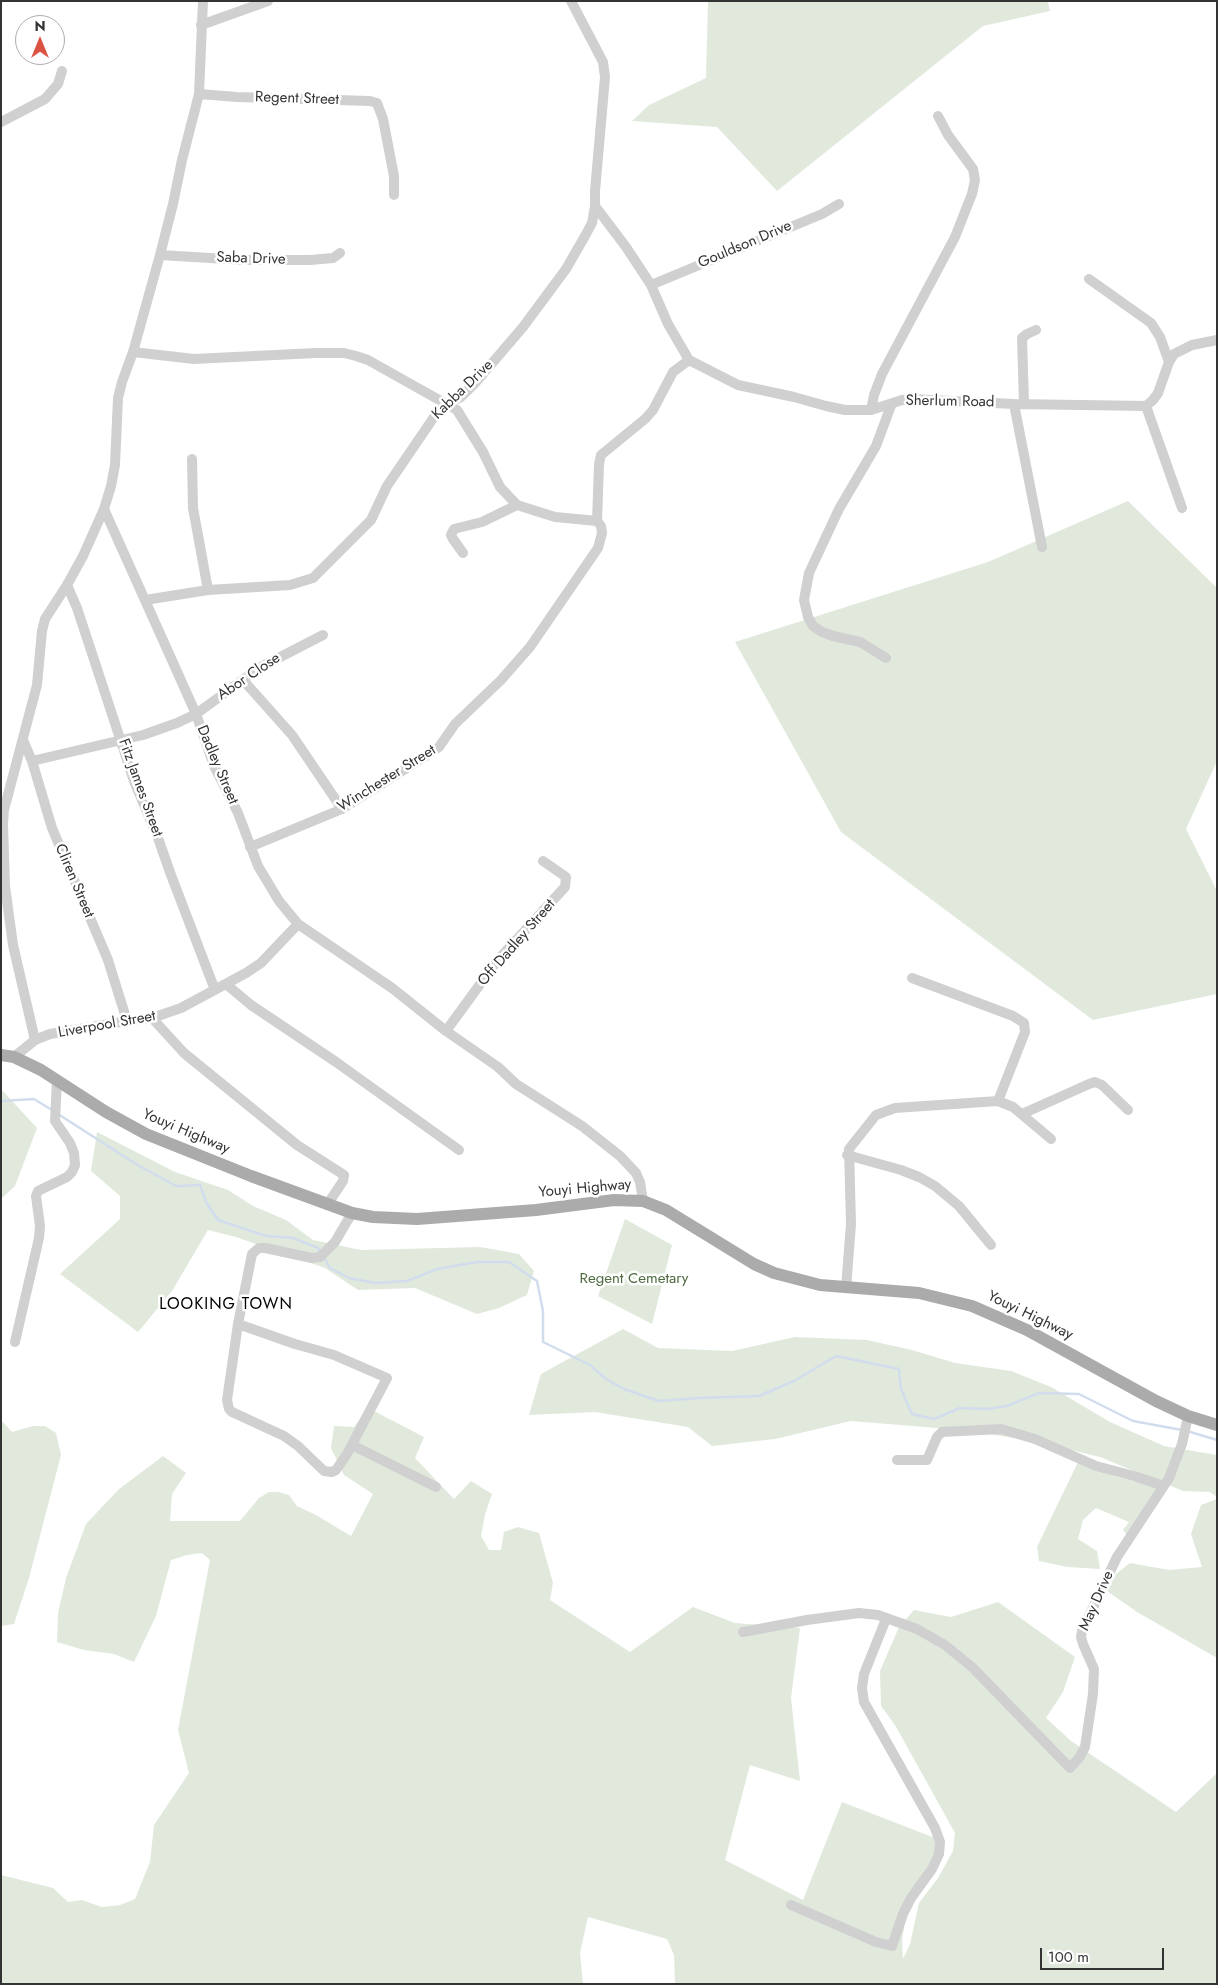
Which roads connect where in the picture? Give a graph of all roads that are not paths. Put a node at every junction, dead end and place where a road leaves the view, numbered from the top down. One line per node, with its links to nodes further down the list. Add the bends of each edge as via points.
1 (203, 1): 4 (street)
2 (268, 1): 4 (street)
3 (571, 1): 11 (street, Kabba Drive, via 605,69)
4 (201, 25): 6 (street)
5 (62, 71): 8 (street, via 58,84 45,98)
6 (199, 94): 9 (street, Regent Street, via 370,101 377,104 394,176); 13 (street)
7 (938, 116): 25 (street, via 948,136 973,169 972,194 947,252 882,374)
8 (1, 122)
9 (394, 195)
10 (839, 204): 15 (street, Gouldson Drive)
11 (595, 206): 15 (street); 23 (street, Kabba Drive, via 588,229 571,261 523,327 467,392)
12 (340, 253): 13 (street, Saba Drive, via 326,260)
13 (160, 255): 18 (street)
14 (1088, 278): 20 (street, via 1151,323)
15 (650, 285): 19 (street)
16 (1036, 330): 22 (street, via 1022,338)
17 (1217, 340): 20 (street, via 1182,348)
18 (133, 352): 23 (street, via 194,359 344,353 368,360); 29 (street, via 118,398 115,465)
19 (689, 360): 25 (street, Sherlum Road, via 738,385 845,410); 30 (street, via 673,372 650,414 601,455)
20 (1169, 362): 24 (street, via 1158,392)
21 (892, 402): 22 (street, Sherlum Road, via 912,399); 25 (street, Sherlum Road); 37 (street, via 876,446 839,509 809,573 804,600 813,626 833,636 860,642)
22 (1019, 403): 24 (street, Sherlum Road); 31 (street)
23 (447, 404): 27 (street, via 461,415 500,487); 34 (street, Kabba Drive, via 425,429 387,486 371,520 313,578 290,585)
24 (1146, 406): 28 (street)
25 (871, 410)
26 (192, 460): 34 (street, via 193,508)
27 (518, 505): 30 (street, via 555,516); 32 (street, via 482,522 454,530 452,539)
28 (1182, 508)
29 (104, 509): 33 (street); 35 (street, Dadley Street)
30 (597, 520): 43 (street, Winchester Street, via 602,533 598,548 530,647 501,680 455,724 439,747)
31 (1042, 547)
32 (463, 553)
33 (67, 585): 40 (street, via 45,619 37,685); 41 (street, Fitz James Street)
34 (208, 590): 35 (street, Kabba Drive)
35 (145, 600): 39 (street, Dadley Street)
36 (323, 635): 38 (street, Abor Close, via 277,657)
37 (886, 658)
38 (243, 680): 39 (street, Abor Close); 43 (street, via 292,735)
39 (196, 714): 41 (street, Abor Close, via 159,730); 44 (street, Dadley Street, via 214,766 238,813)
40 (23, 740): 42 (street, Cliren Street); 53 (street, via 4,810 3,854 13,944)
41 (122, 740): 42 (street, Abor Close); 49 (street, Fitz James Street, via 134,781)
42 (32, 761): 51 (street, Cliren Street, via 52,828 108,960)
43 (342, 809): 44 (street, Winchester Street)
44 (250, 847): 46 (street, Dadley Street, via 270,888)
45 (543, 861): 52 (street, Off Dadley Street, via 566,877 565,887 497,961)
46 (298, 924): 48 (street, Liverpool Street, via 261,963); 52 (street, Dadley Street, via 392,988)
47 (912, 978): 56 (street, via 1024,1023 1025,1032)
48 (226, 984): 49 (street, Liverpool Street); 60 (street, via 251,1005)
49 (215, 990): 50 (street, Liverpool Street, via 181,1008)
50 (152, 1018): 51 (street, Liverpool Street); 63 (street, via 184,1053 297,1145 344,1175)
51 (127, 1021): 53 (street, Liverpool Street, via 50,1034)
52 (446, 1031): 62 (street, Dadley Street, via 620,1156 636,1173)
53 (35, 1040): 54 (street, Liverpool Street)
54 (8, 1056): 55 (main road, Youyi Highway)
55 (57, 1080): 63 (main road, Youyi Highway, via 146,1134); 68 (street, via 55,1121 70,1143 75,1165 67,1177 38,1191 36,1196 39,1238)
56 (998, 1101): 58 (street); 61 (street, via 885,1111 876,1115 852,1143)
57 (1128, 1110): 58 (street, via 1095,1082)
58 (1022, 1114): 59 (street)
59 (1051, 1139)
60 (459, 1150)
61 (847, 1156): 65 (street, via 920,1177 959,1206); 66 (street, via 851,1224)
62 (643, 1201): 64 (main road, Youyi Highway, via 614,1200 417,1219); 66 (main road, Youyi Highway, via 666,1210 774,1274)
63 (327, 1205): 64 (main road, Youyi Highway)
64 (352, 1213): 67 (street, via 335,1242 320,1257 265,1248 254,1250)
65 (992, 1245)
66 (846, 1288): 69 (main road, Youyi Highway, via 919,1293 972,1306 1027,1330)
67 (238, 1324): 71 (street, via 334,1355 387,1378); 71 (street, via 228,1409 284,1436 324,1471 332,1472 338,1467)
68 (15, 1342)
69 (1187, 1421): 70 (main road, Youyi Highway); 73 (street, May Drive, via 1182,1444)
70 (1217, 1425)
71 (352, 1444): 74 (street)
72 (897, 1460): 73 (street, via 927,1460 942,1432 1002,1429 1035,1439 1096,1466)
73 (1164, 1486): 75 (street, May Drive, via 1117,1557 1082,1631 1081,1638 1094,1669 1094,1694 1085,1747 1070,1768 957,1654 917,1629)
74 (436, 1487)
75 (886, 1619): 76 (street, via 859,1613); 77 (street, via 864,1674 864,1702 935,1828 940,1842 939,1854 907,1906 892,1946)
76 (743, 1632)
77 (791, 1905)

